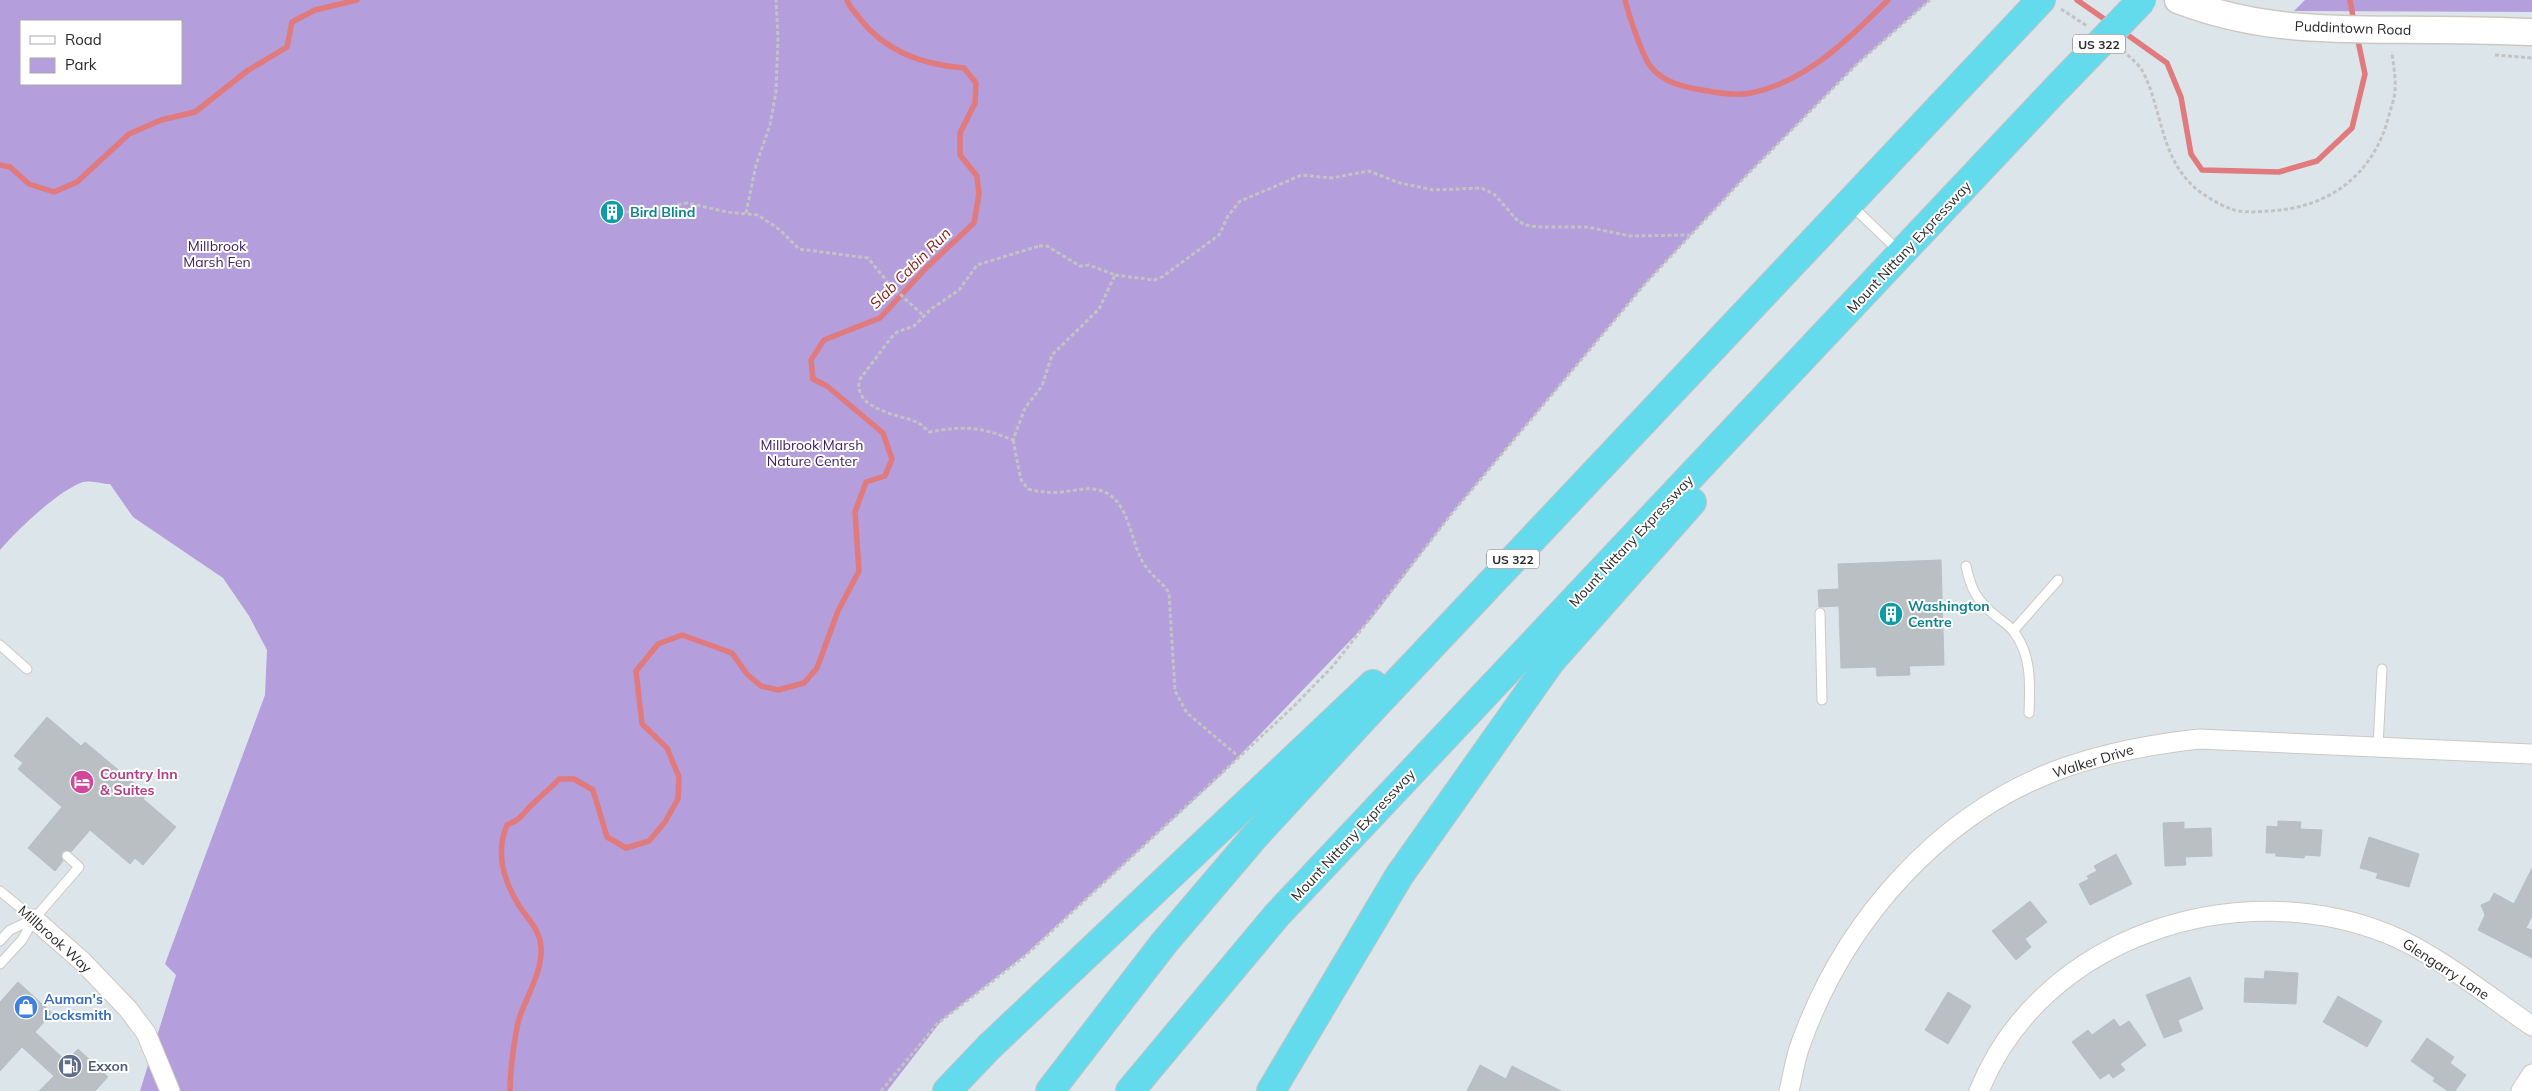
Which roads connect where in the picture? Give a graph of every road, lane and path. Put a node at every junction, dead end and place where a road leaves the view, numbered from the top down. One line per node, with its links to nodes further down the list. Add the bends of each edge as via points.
1 (776, 0): 12 (path, via 776,92)
2 (1930, 0): 14 (path, via 1858,63 1742,179)
3 (2142, 0): 10 (highway, Mount Nittany Expressway / US 322, bridge)
4 (2178, 0): 8 (street, Puddintown Road, via 2257,22)
5 (2047, 2): 6 (path); 11 (highway, US 322, via 1998,46 1917,129)
6 (2093, 29)
7 (2532, 32): 8 (street, Puddintown Road)
8 (2385, 40): 9 (path, via 2395,91 2374,154 2360,174 2341,189 2314,203 2265,211 2232,210 2193,186 2175,161 2162,133 2143,71)
9 (2117, 44)
10 (2005, 146): 15 (highway, Mount Nittany Expressway / US 322); 44 (highway, via 1911,266 1721,470 1551,661 1399,876)
11 (1850, 204): 15 (lane); 18 (highway, US 322)
12 (746, 212): 13 (path, via 728,212 687,203); 17 (path, via 758,215 780,230 799,249 868,258 890,286)
13 (613, 213)
14 (1691, 236): 16 (path, via 1630,236 1587,227 1537,227 1517,220 1494,194 1481,188 1433,190 1359,171 1331,178 1302,175 1240,201 1219,235 1162,277 1154,280); 31 (path, via 1565,377 1453,512 1333,666)
15 (1902, 254): 43 (highway, Mount Nittany Expressway / US 322, via 1277,915)
16 (1115, 275): 17 (path, via 1089,265 1074,264 1047,246 1031,248 977,265 959,290); 19 (path, via 1099,309 1052,355 1042,386 1025,408)
17 (924, 317): 19 (path, via 897,332 864,372 859,389 869,403 888,415 918,422 929,432 963,426)
18 (1700, 363): 41 (highway, via 1577,471 1363,694 988,1047); 42 (highway, US 322, via 1255,836 1164,943)
19 (1012, 440): 31 (path, via 1021,480 1028,490 1047,493 1094,489 1125,510 1137,550 1147,568 1170,593 1175,691 1187,713)
20 (1966, 566): 23 (lane, via 1970,586 1982,605)
21 (2058, 580): 23 (lane)
22 (1820, 613): 27 (lane)
23 (2014, 630): 28 (lane, via 2027,654)
24 (0, 645): 25 (lane)
25 (27, 669)
26 (2382, 669): 29 (lane)
27 (1822, 700)
28 (2028, 713)
29 (2378, 746): 30 (street, Walker Drive); 45 (street, Walker Drive, via 2233,739 2148,745 2064,768 2006,795 1943,837 1900,878 1862,925 1831,975 1804,1035)
30 (2532, 754)
31 (1238, 756): 40 (path, via 1025,956 937,1024)
32 (67, 856): 34 (lane, via 79,867)
33 (0, 891): 34 (lane, Millbrook Way)
34 (34, 919): 35 (lane, via 10,930); 36 (lane, via 22,940); 39 (street, Millbrook Way, via 83,962 128,1010 146,1033)
35 (0, 941)
36 (0, 964)
37 (2532, 1026): 46 (street, Glengarry Lane, via 2414,946 2346,920 2302,912 2258,910 2200,916 2158,928 2117,945 2045,995 2015,1027)
38 (2532, 1074): 47 (street)
39 (170, 1091)
40 (881, 1091)
41 (947, 1091)
42 (1050, 1091)
43 (1130, 1091)
44 (1271, 1091)
45 (1789, 1091)
46 (1979, 1091)
47 (2521, 1091)

